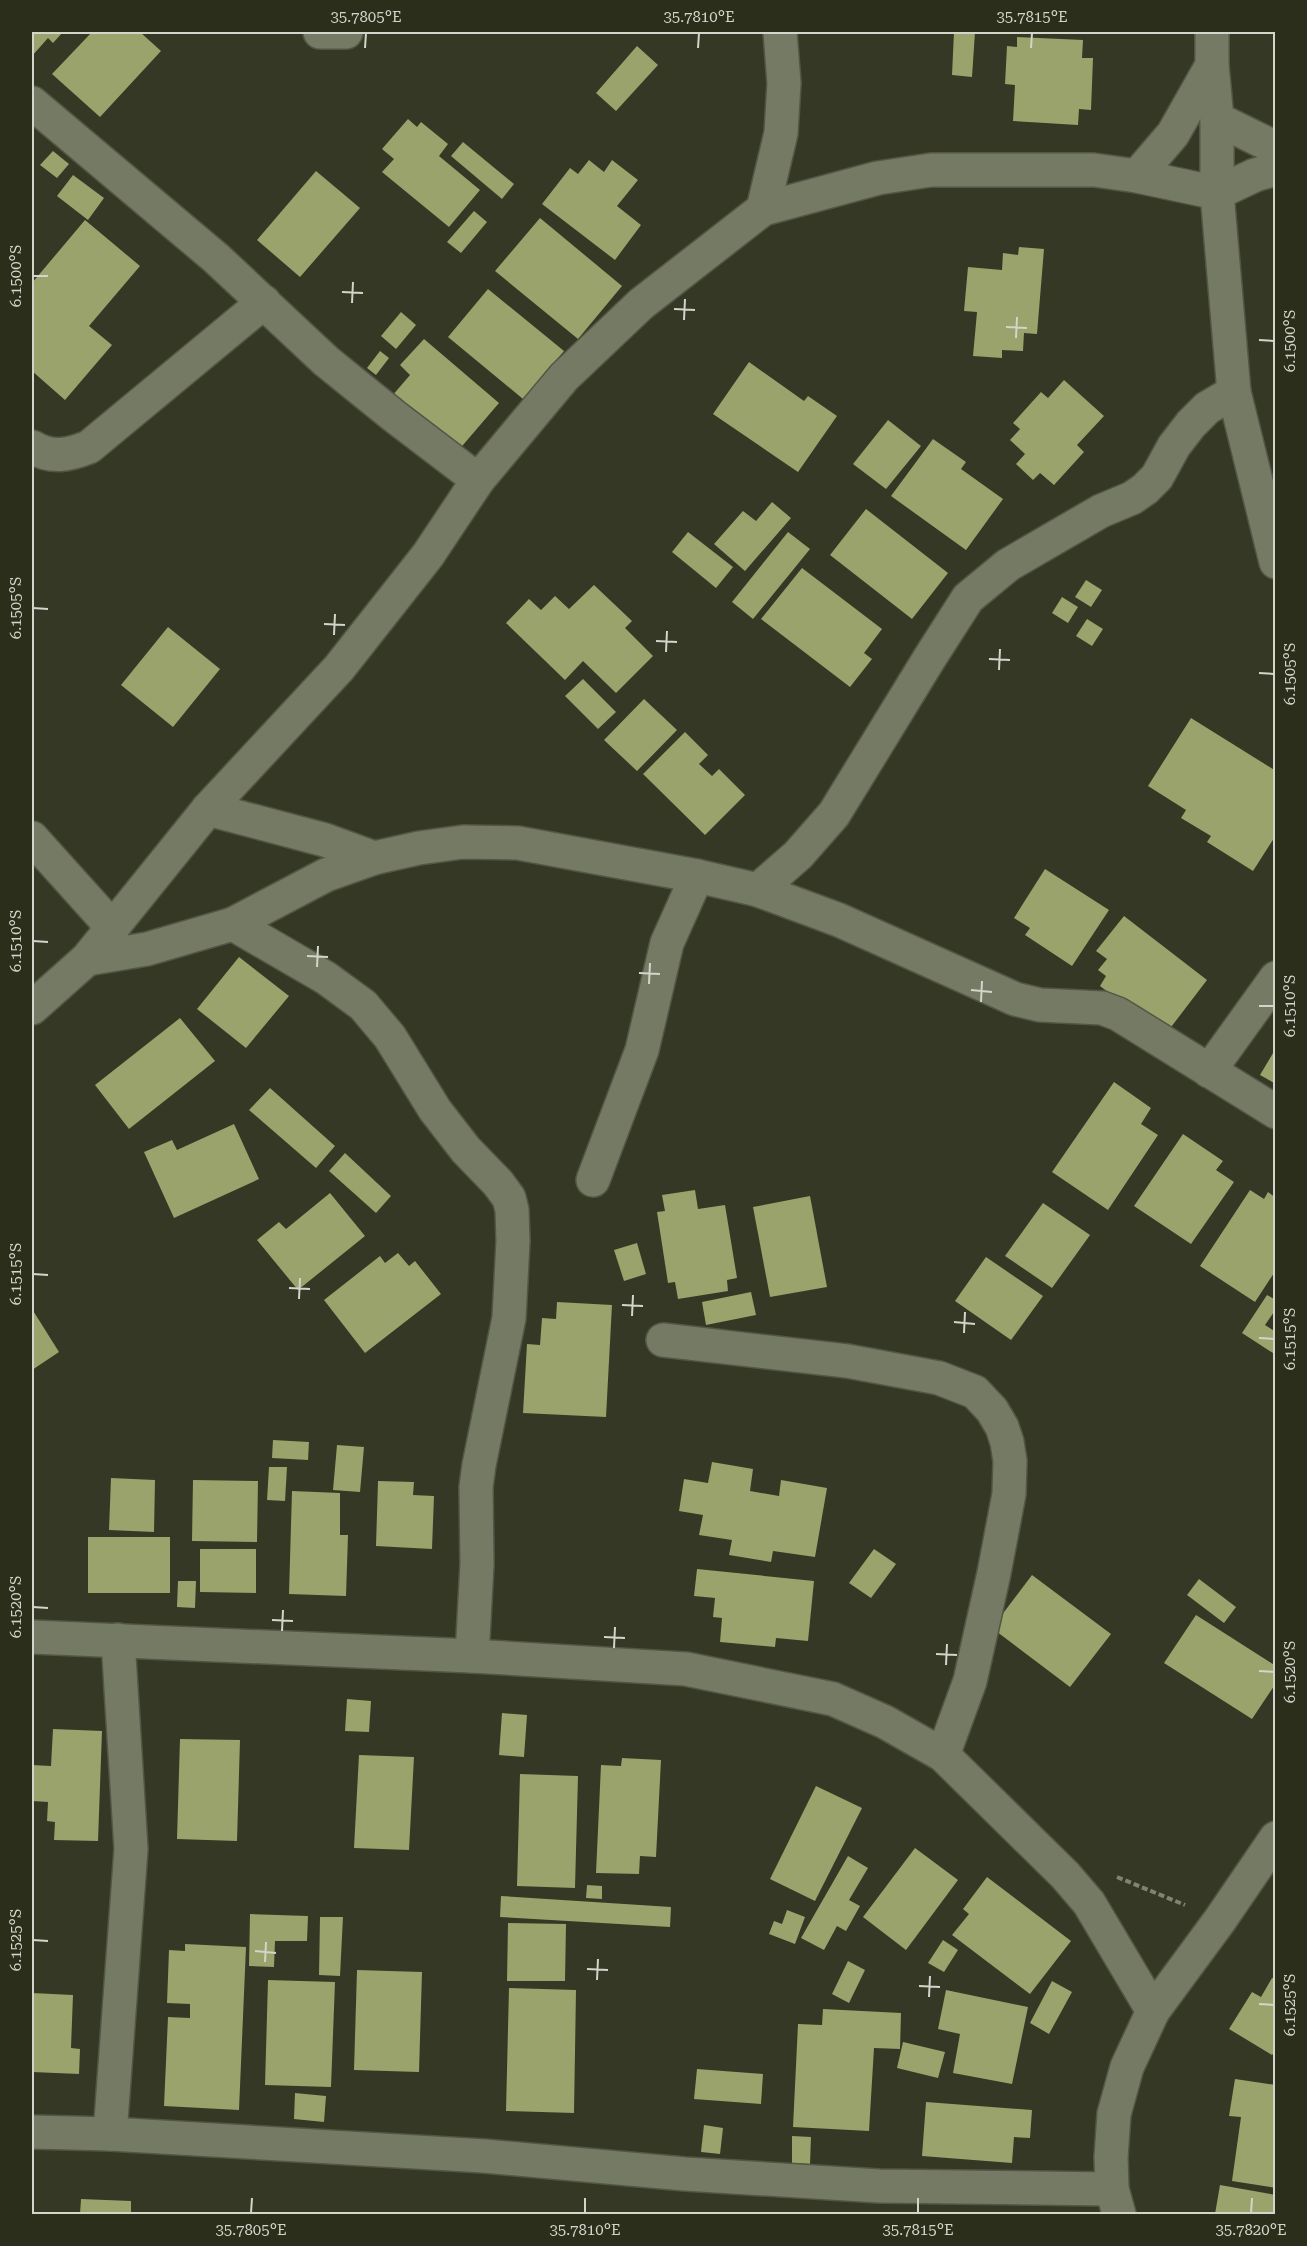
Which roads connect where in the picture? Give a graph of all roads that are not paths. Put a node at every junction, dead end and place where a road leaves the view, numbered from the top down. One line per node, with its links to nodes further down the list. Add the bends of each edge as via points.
1 (320, 32): 2 (street)
2 (346, 32)
3 (780, 32): 12 (street, via 784,83 781,133)
4 (1212, 32): 5 (street)
5 (1212, 65): 7 (street); 10 (street, via 1173,134)
6 (32, 103): 13 (street)
7 (1217, 119): 8 (street); 11 (street)
8 (1275, 148)
9 (1275, 168): 11 (street)
10 (1137, 176): 11 (street); 12 (street, via 1094,170 931,170 878,178)
11 (1217, 193): 14 (street)
12 (763, 209): 16 (street, via 632,312 564,377)
13 (264, 302): 15 (street, via 89,447 68,455 40,452); 16 (street, via 326,361)
14 (1234, 392): 17 (street); 22 (street, via 1191,423 1145,489 1008,565 968,598 834,814 798,855)
15 (32, 447)
16 (478, 480): 18 (street, via 428,555 339,668)
17 (1275, 562)
18 (208, 809): 20 (street, via 325,840); 24 (street)
19 (32, 838): 24 (street)
20 (374, 858): 21 (street, via 463,842 518,843); 23 (street, via 326,875)
21 (697, 876): 22 (street); 30 (street, via 667,943 642,1050)
22 (758, 890): 28 (street, via 839,920 1015,999 1040,1005 1102,1008 1118,1014)
23 (233, 924): 25 (street, via 147,949); 34 (street, via 326,978 363,1005 390,1037 435,1110 510,1201 513,1241 509,1318 476,1487)
24 (113, 927): 25 (street)
25 (87, 959): 27 (street)
26 (1275, 978): 28 (street)
27 (32, 1008)
28 (1209, 1071): 29 (street)
29 (1275, 1112)
30 (593, 1180)
31 (663, 1340): 35 (street, via 847,1361 939,1378 975,1392 992,1410 1007,1442 1009,1494 970,1681)
32 (32, 1637): 33 (street)
33 (118, 1640): 34 (street); 39 (street, via 131,1849)
34 (472, 1656): 35 (street, via 686,1669 821,1697 885,1722)
35 (943, 1755): 37 (street, via 1089,1903)
36 (1275, 1838): 37 (street)
37 (1154, 2011): 40 (street, via 1127,2067 1114,2114 1110,2157)
38 (32, 2132): 39 (street)
39 (110, 2134): 40 (street, via 484,2156 685,2174)
40 (1115, 2202)

